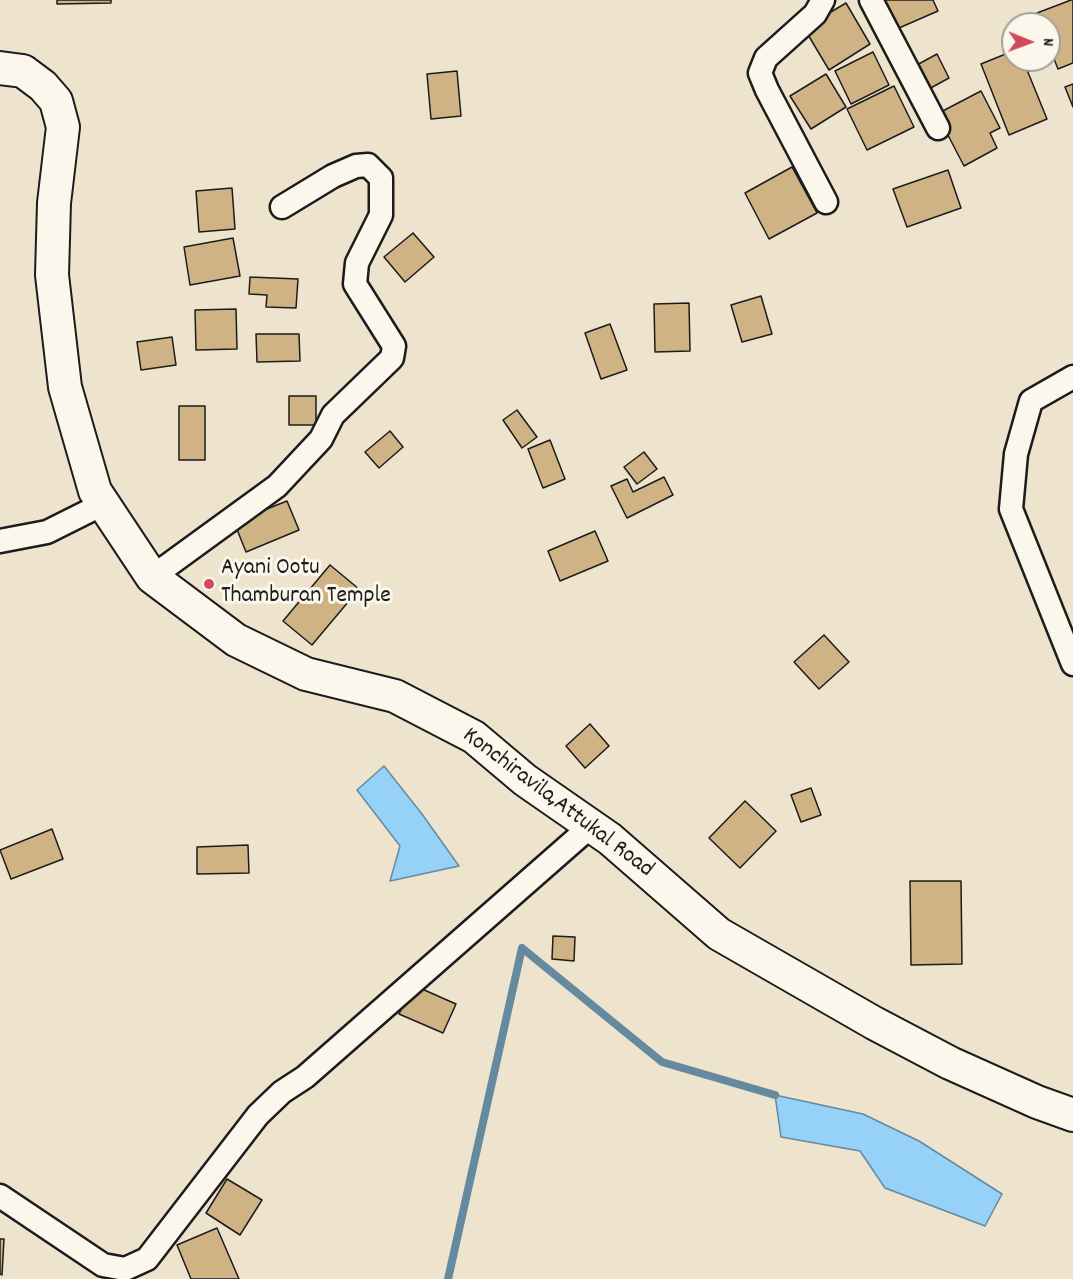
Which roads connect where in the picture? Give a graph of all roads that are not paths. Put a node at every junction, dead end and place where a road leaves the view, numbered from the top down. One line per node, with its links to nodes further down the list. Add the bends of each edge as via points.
1 (823, 0): 5 (street, via 815,14 766,58 760,73)
2 (871, 0): 4 (street)
3 (0, 68): 8 (main road, Konchiravila,Attukal Road, via 23,71 43,86 56,101 63,127 54,203 52,275 65,387 95,491)
4 (938, 128)
5 (826, 202)
6 (282, 207): 10 (street, via 356,166 368,165 381,178 381,215 357,263 355,284 394,346 392,358 333,415 321,439 277,486)
7 (1073, 377): 11 (street, via 1031,401 1016,454 1011,509)
8 (103, 504): 9 (street, via 47,531); 10 (main road, Konchiravila,Attukal Road)
9 (0, 541)
10 (152, 577): 12 (main road, Konchiravila,Attukal Road, via 236,640 306,674 395,696 474,737 525,780)
11 (1073, 664)
12 (591, 826): 13 (main road, Konchiravila,Attukal Road, via 610,838 719,934 950,1063); 14 (street, via 258,1115 147,1259 125,1269 103,1264)
13 (1073, 1115)
14 (0, 1196)

